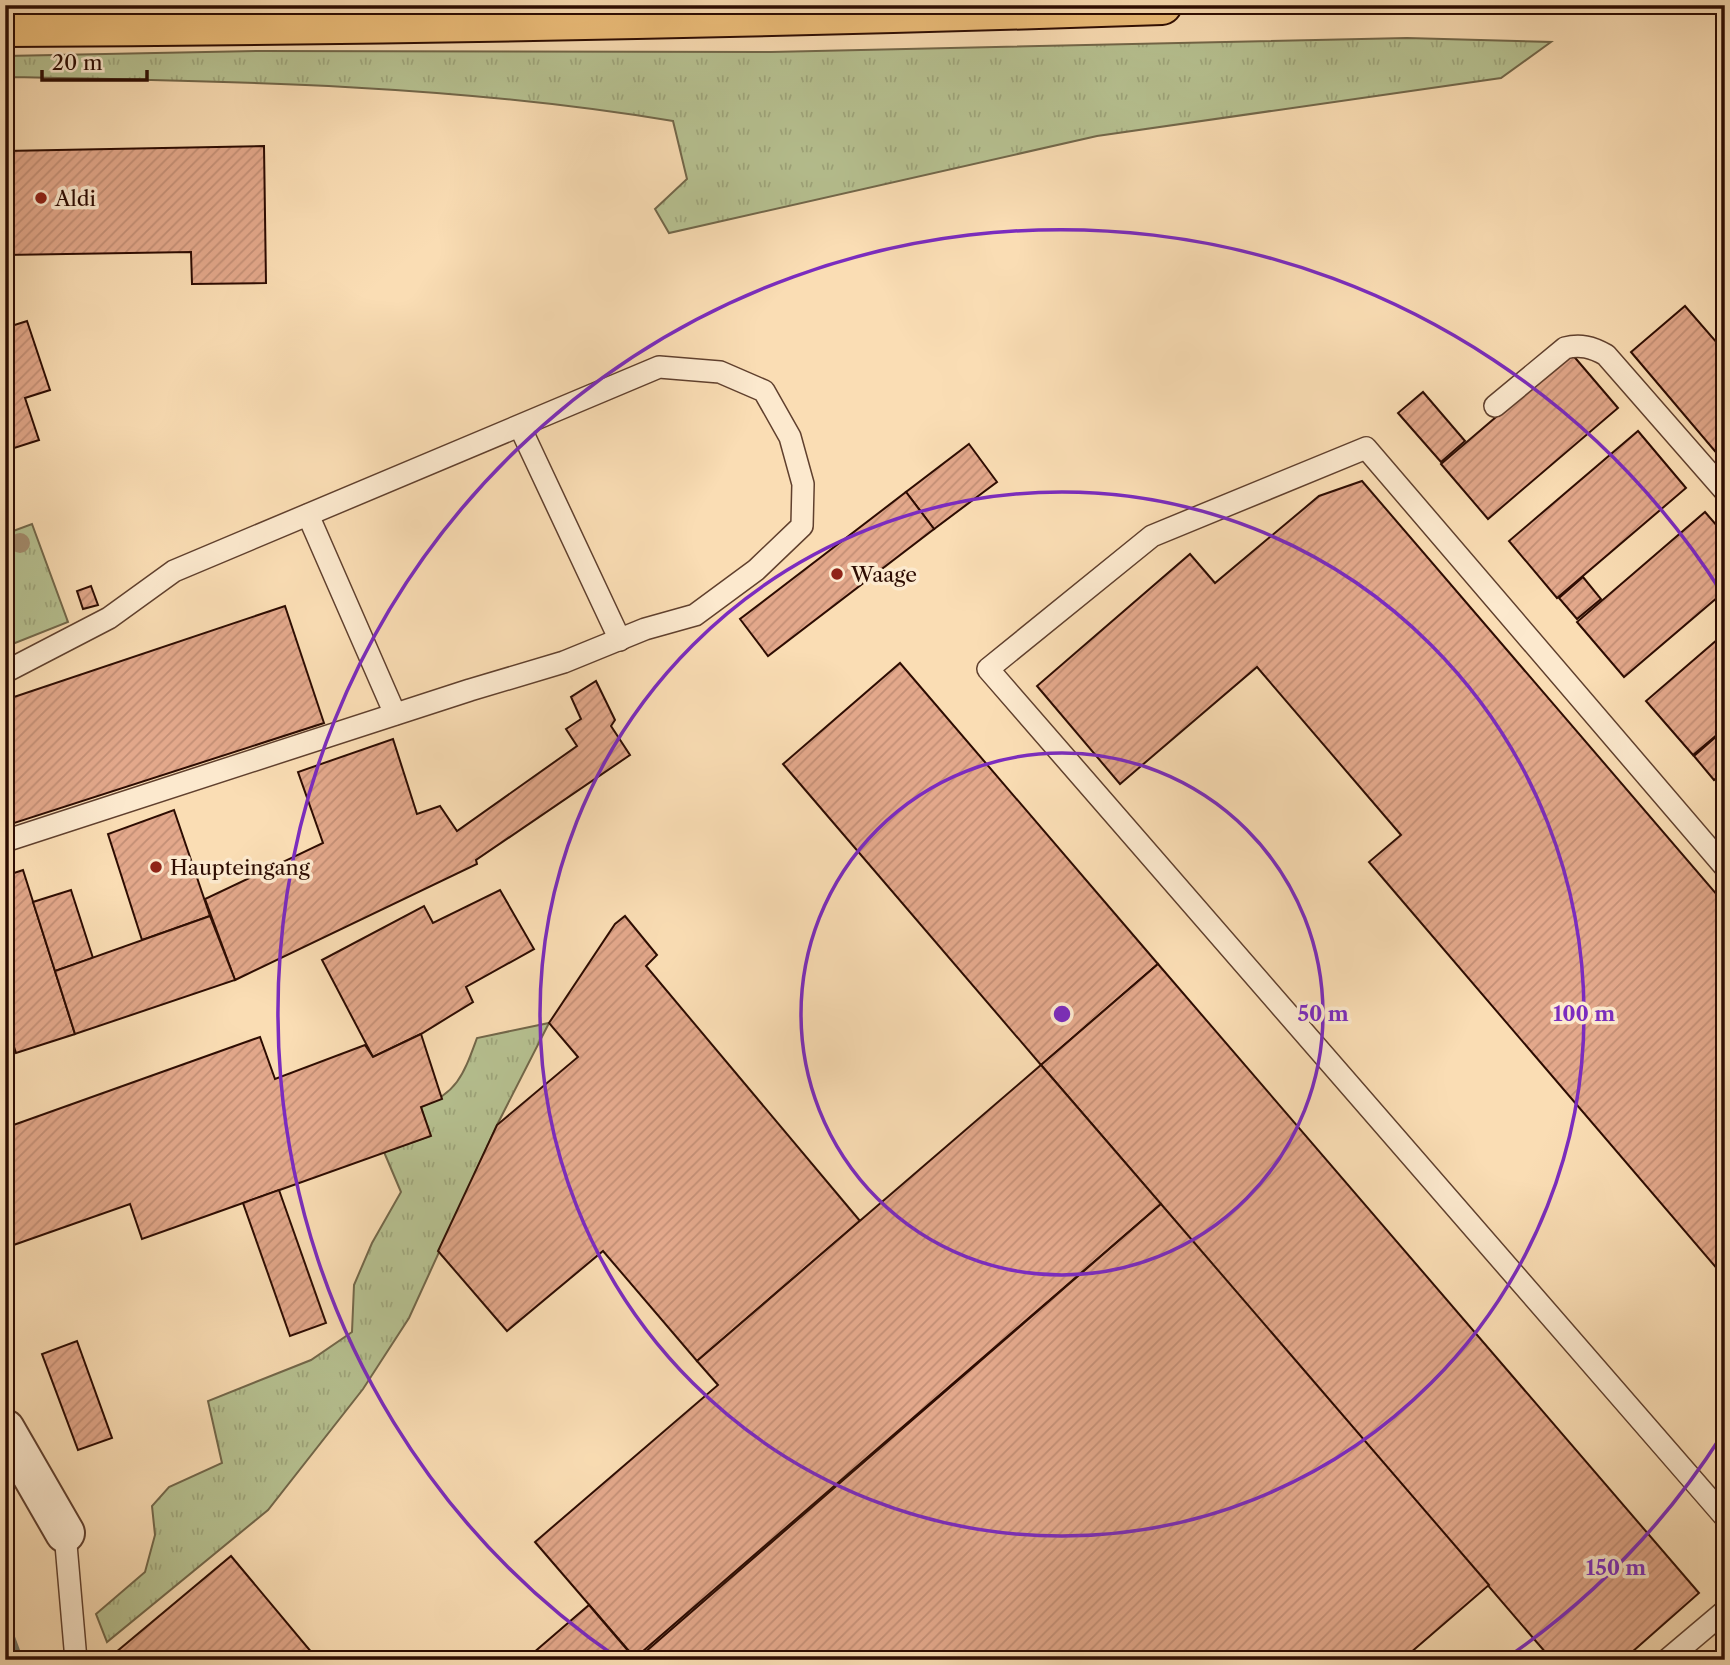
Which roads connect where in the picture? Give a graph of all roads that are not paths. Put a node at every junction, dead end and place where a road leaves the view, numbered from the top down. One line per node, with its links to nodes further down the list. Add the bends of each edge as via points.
1 (1162, 5): 2 (highway, via 660,21)
2 (5, 27)
3 (1495, 406): 5 (lane, via 1565,348 1597,350)
4 (520, 427): 6 (lane); 7 (lane); 7 (lane, via 659,367 720,372 764,391 790,438 803,484 802,526 756,570 695,615)
5 (1725, 491)
6 (308, 515): 8 (lane, via 174,571 109,618); 9 (lane)
7 (620, 640): 9 (lane)
8 (5, 672)
9 (396, 714): 10 (lane)
10 (5, 841)
11 (1725, 867): 13 (lane, via 1366,448 1152,536 988,669)
12 (5, 1429): 14 (street)
13 (1725, 1517)
14 (65, 1533): 16 (lane)
15 (1725, 1611): 17 (lane)
16 (76, 1660)
17 (1667, 1660)

